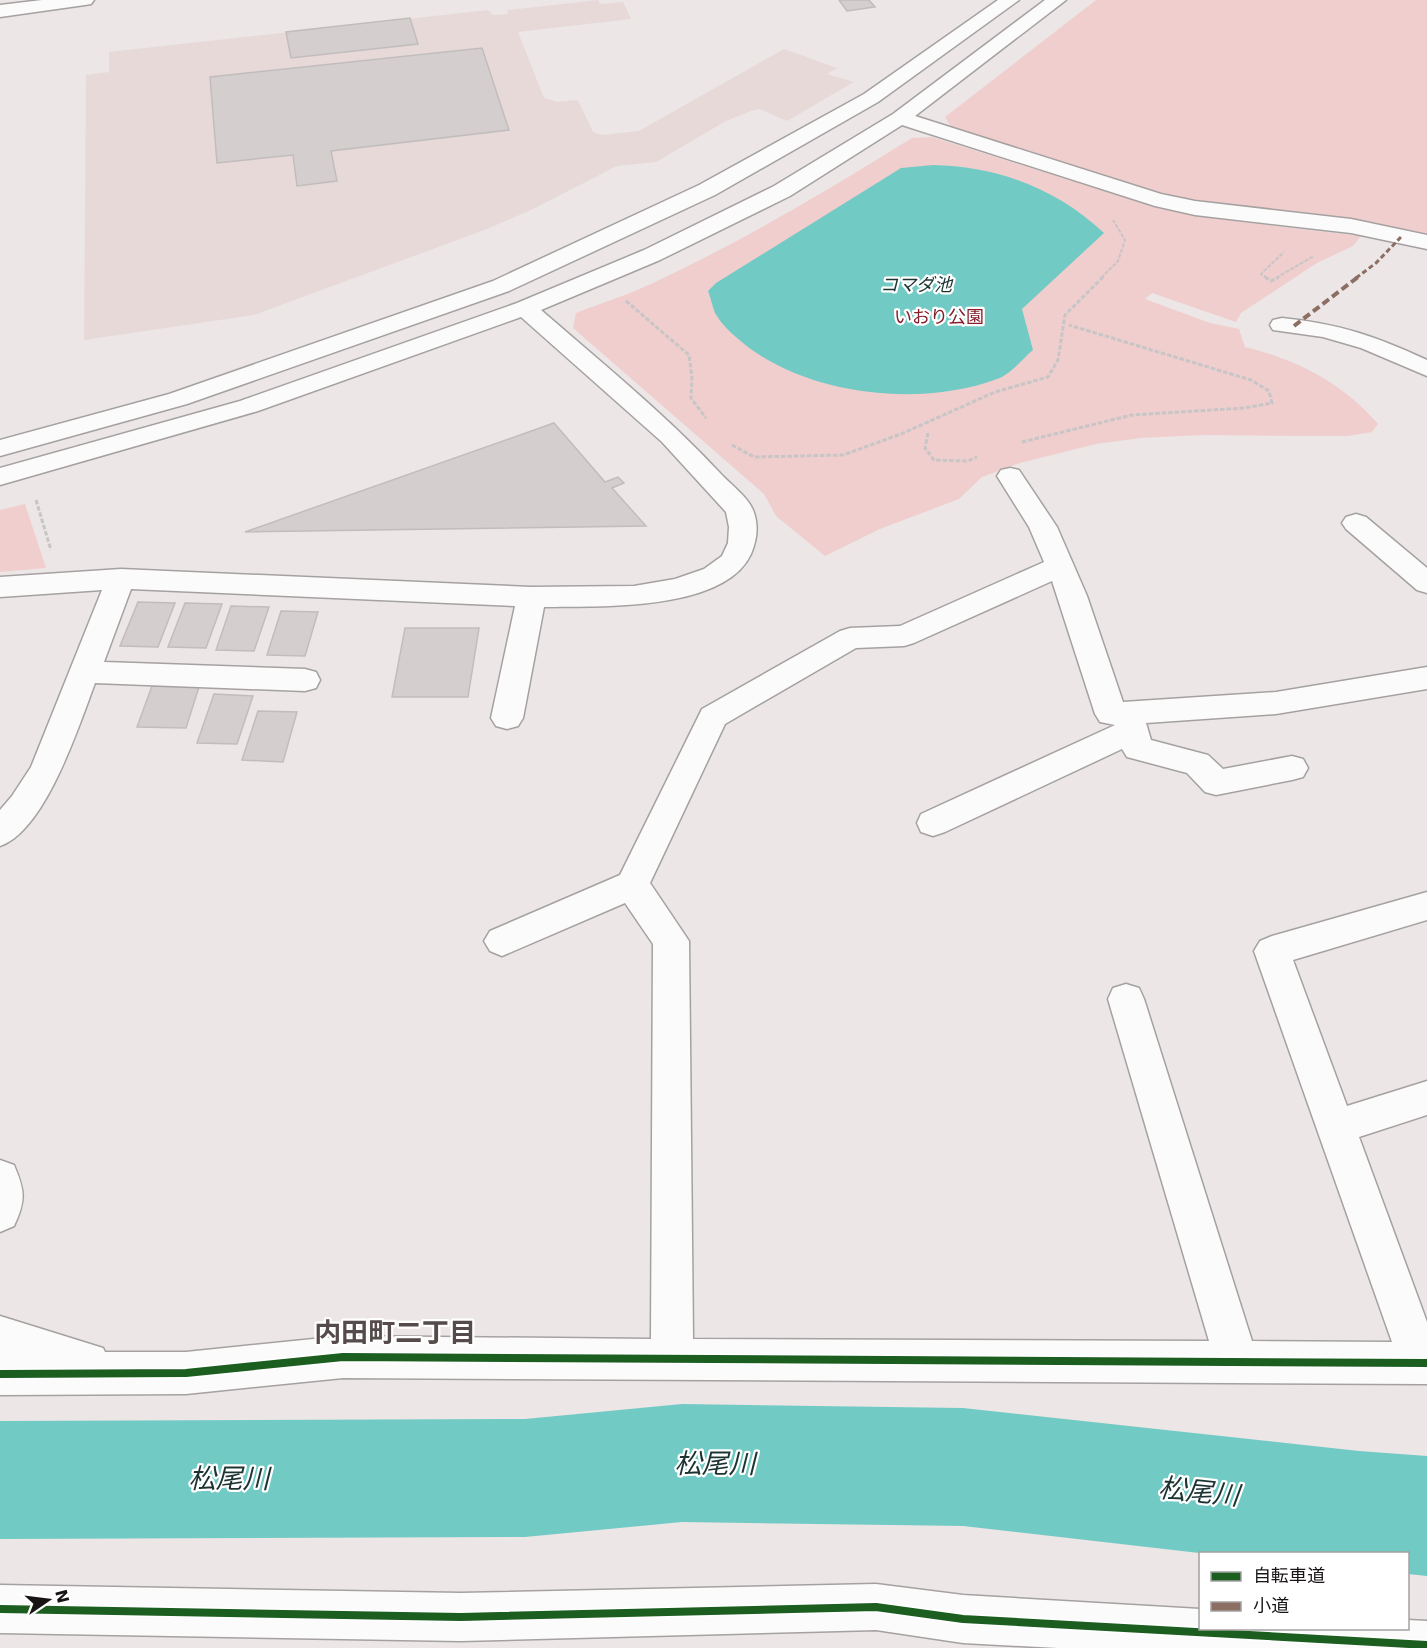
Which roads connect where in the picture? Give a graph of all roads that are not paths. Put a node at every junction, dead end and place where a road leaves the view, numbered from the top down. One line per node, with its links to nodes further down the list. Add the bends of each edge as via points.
1 (85, 0): 4 (main road)
2 (1010, 0): 10 (main road, via 861,104 707,190 501,286 178,399)
3 (1057, 0): 5 (main road)
4 (0, 11)
5 (900, 118): 6 (main road, via 1155,199 1195,208 1351,226); 7 (main road, via 782,191 652,255)
6 (1427, 242)
7 (525, 308): 12 (main road, via 249,406); 18 (main road, via 671,436 739,510 743,527 742,543 733,562 714,576 678,588 634,596)
8 (1282, 325): 9 (main road, via 1325,330)
9 (1427, 369)
10 (0, 448)
11 (1010, 476): 14 (main road, via 1043,527)
12 (0, 477)
13 (1356, 523): 16 (main road)
14 (1060, 566): 23 (main road, via 1111,714); 27 (main road, via 904,636 850,638 713,717)
15 (121, 579): 17 (main road); 18 (main road); 19 (main road)
16 (1427, 583)
17 (0, 586)
18 (531, 597): 22 (main road)
19 (86, 672): 21 (main road); 26 (main road, via 46,770)
20 (1427, 678): 23 (main road)
21 (305, 680)
22 (507, 718)
23 (1131, 722): 24 (main road, via 1138,749 1197,763 1216,783); 25 (main road)
24 (1292, 768)
25 (933, 823)
26 (0, 833)
27 (632, 885): 29 (main road); 36 (main road, via 671,941)
28 (1427, 906): 32 (main road, via 1272,951)
29 (502, 941)
30 (1126, 999): 37 (main road)
31 (1427, 1098): 32 (main road)
32 (1335, 1126): 38 (main road)
33 (0, 1178): 34 (main road, via 4,1190)
34 (0, 1213)
35 (0, 1337): 39 (main road)
36 (672, 1360): 37 (main road); 39 (main road, via 343,1357 186,1373)
37 (1237, 1362): 38 (main road)
38 (1424, 1363)
39 (120, 1372): 40 (main road)
40 (0, 1374)
41 (0, 1609): 42 (main road, via 461,1617 876,1607 963,1619)
42 (1427, 1645)

